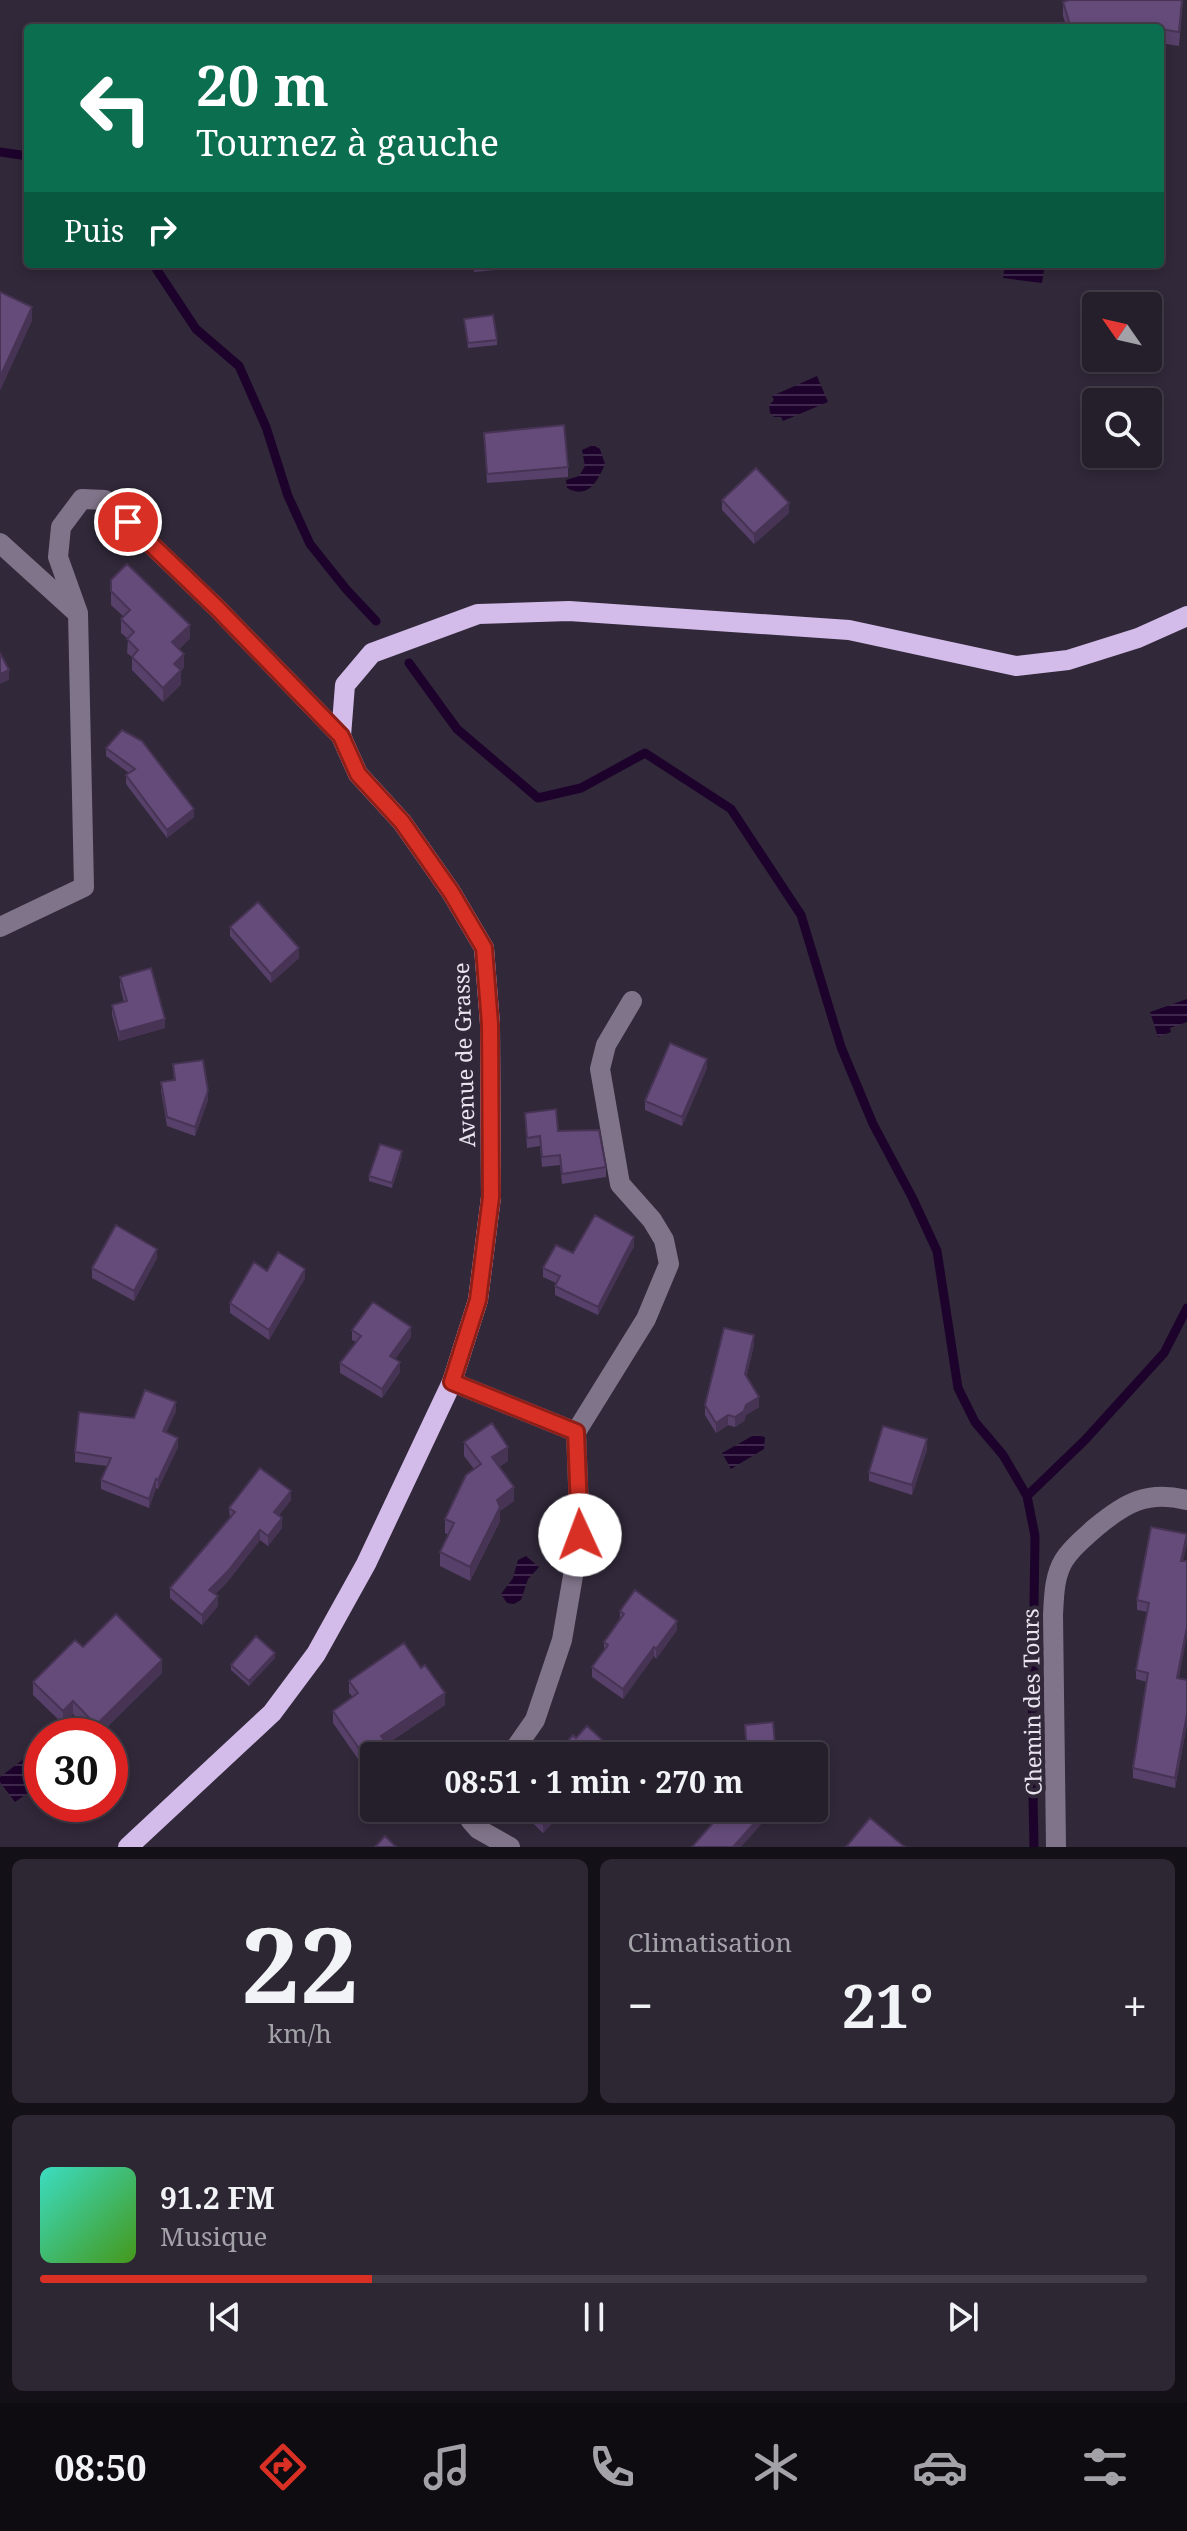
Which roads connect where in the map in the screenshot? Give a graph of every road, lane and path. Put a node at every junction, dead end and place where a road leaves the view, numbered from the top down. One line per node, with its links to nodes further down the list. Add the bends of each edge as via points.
1 (0, 543): 2 (street)
2 (78, 613): 4 (street, via 58,557 61,527 82,499 105,500); 5 (street, via 84,887)
3 (1187, 616): 4 (main road, Avenue de Grasse, via 1068,660 1016,666 849,630 569,611 478,614 372,653 345,685)
4 (341, 736): 7 (main road, Avenue de Grasse, via 358,774 402,822 484,948 491,1197 478,1300)
5 (0, 927)
6 (632, 1001): 8 (street, via 606,1045 600,1069 620,1184 652,1220 669,1264 646,1319)
7 (452, 1382): 8 (street); 12 (main road, Avenue de Grasse, via 366,1564 316,1654 272,1713)
8 (576, 1432): 10 (street, via 580,1535 562,1640 535,1720)
9 (1187, 1500): 14 (street, Chemin des Tours, via 1150,1497 1128,1503 1076,1544 1063,1561 1053,1615)
10 (520, 1742)
11 (472, 1822): 13 (street)
12 (128, 1847)
13 (510, 1847)
14 (1056, 1847)

